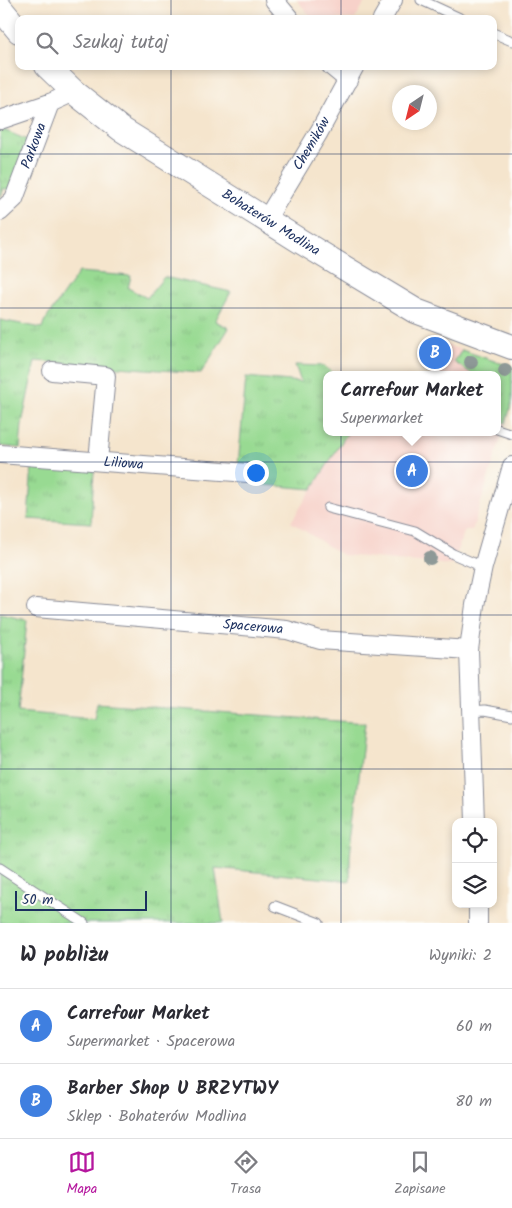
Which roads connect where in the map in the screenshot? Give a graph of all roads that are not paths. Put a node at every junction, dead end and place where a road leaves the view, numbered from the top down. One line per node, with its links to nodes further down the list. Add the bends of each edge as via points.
1 (274, 0): 5 (street)
2 (393, 0): 6 (street)
3 (420, 0): 7 (lane)
4 (0, 8): 8 (main road)
5 (287, 15)
6 (384, 15)
7 (453, 15)
8 (15, 26)
9 (497, 35): 10 (lane)
10 (512, 41)
11 (51, 70): 13 (main road, Bohaterów Modlina)
12 (351, 73): 17 (street, Chemików)
13 (74, 92): 14 (street); 17 (main road, Bohaterów Modlina, via 121,129)
14 (50, 103): 15 (street); 16 (street, Parkowa, via 14,199)
15 (0, 120)
16 (0, 212)
17 (266, 220): 18 (main road, Bohaterów Modlina, via 416,311)
18 (512, 347)
19 (52, 371): 21 (street, via 106,376)
20 (0, 454): 21 (street, Liliowa)
21 (98, 461): 23 (street, Liliowa)
22 (512, 466): 25 (street)
23 (248, 473)
24 (328, 508): 25 (lane, via 415,531)
25 (483, 568): 27 (street)
26 (36, 608): 27 (street, Spacerowa, via 287,630 320,640)
27 (469, 650): 28 (street)
28 (471, 711): 29 (lane); 30 (street)
29 (512, 715)
30 (475, 818)
31 (0, 868): 34 (lane)
32 (275, 906): 35 (lane)
33 (478, 908): 36 (street)
34 (84, 923)
35 (320, 923)
36 (478, 923)

